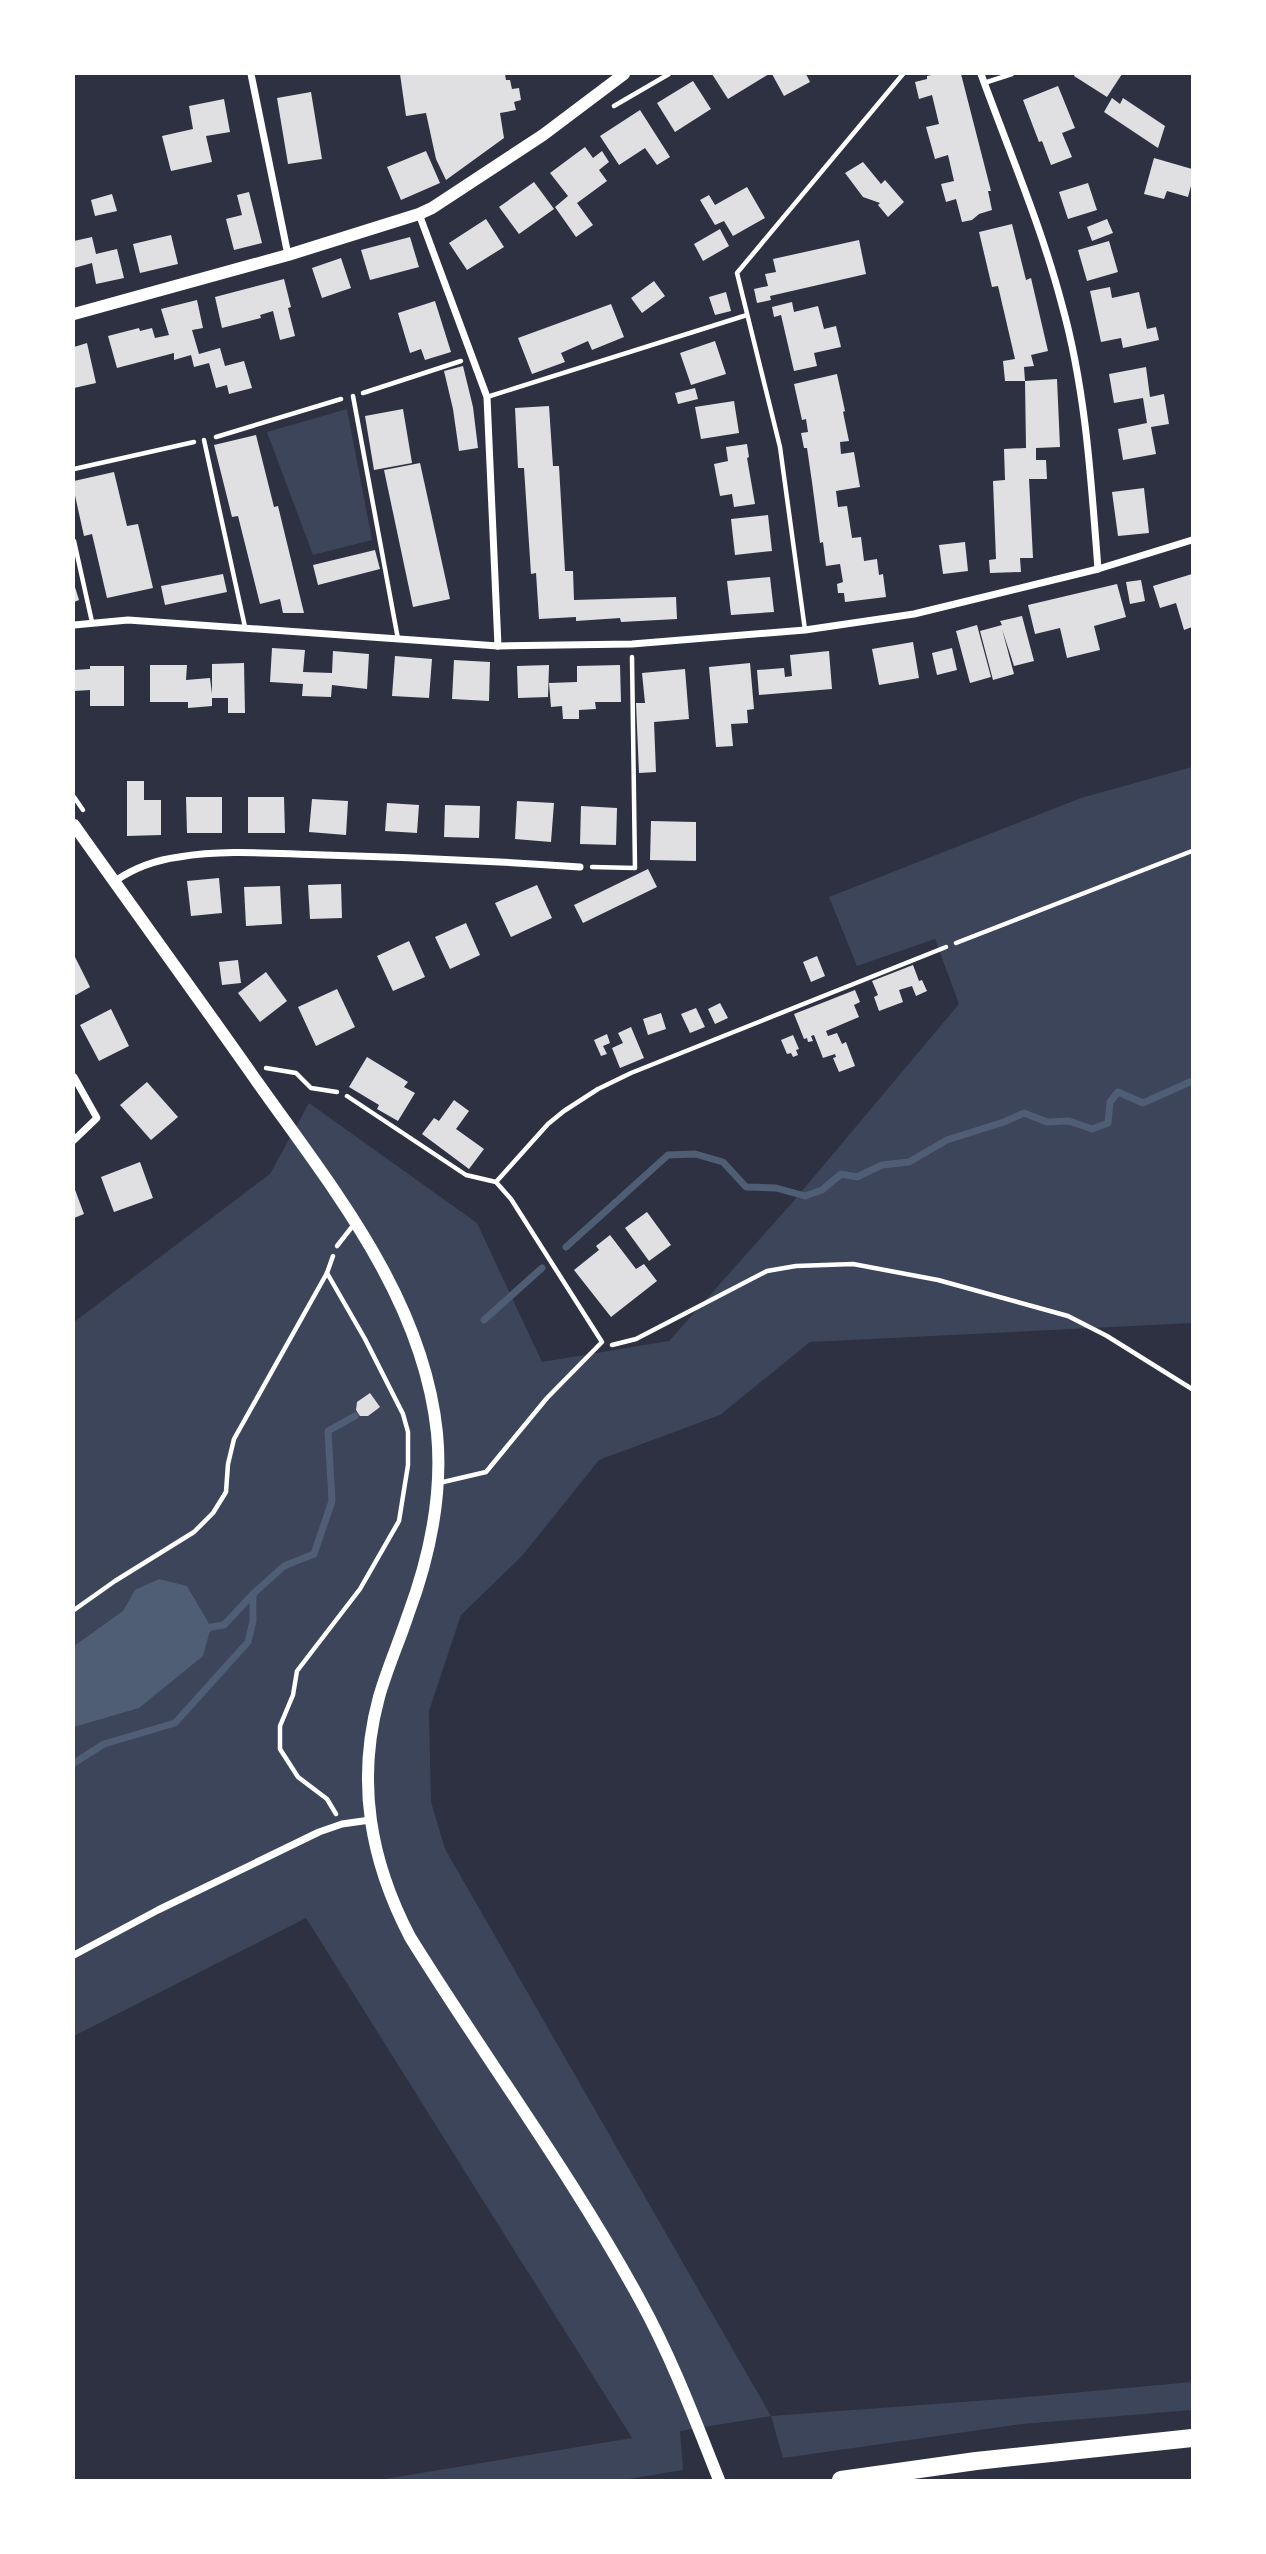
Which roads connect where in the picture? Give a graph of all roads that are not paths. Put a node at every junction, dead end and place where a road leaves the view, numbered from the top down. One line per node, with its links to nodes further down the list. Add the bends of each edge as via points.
1 (251, 74): 8 (street)
2 (624, 74): 7 (street, via 543,135)
3 (904, 74): 10 (lane, via 737,273)
4 (981, 74): 6 (street)
5 (1012, 74): 6 (lane)
6 (985, 83): 16 (street, via 1031,201 1063,307 1087,433)
7 (419, 214): 8 (street); 12 (street)
8 (288, 255): 9 (street)
9 (74, 314)
10 (747, 316): 12 (lane); 20 (lane, via 780,447)
11 (353, 396): 21 (lane)
12 (487, 397): 22 (street)
13 (204, 440): 19 (lane)
14 (1192, 540): 16 (street)
15 (74, 541): 17 (lane)
16 (1098, 569): 20 (street, via 914,614)
17 (92, 622): 18 (street); 19 (street)
18 (74, 625)
19 (246, 628): 21 (street)
20 (805, 630): 22 (street, via 632,644)
21 (398, 639): 22 (street)
22 (498, 646)
23 (74, 825): 25 (street)
24 (580, 867): 25 (street, via 243,853 180,856 150,863)
25 (115, 881): 31 (street)
26 (946, 947): 30 (lane, via 598,1089 548,1124)
27 (74, 1077): 29 (street, via 97,1118)
28 (347, 1096): 30 (lane, via 466,1175)
29 (74, 1140)
30 (496, 1182): 33 (lane, via 602,1342 486,1472)
31 (355, 1222): 32 (lane); 33 (street, via 390,1283 417,1347 434,1410)
32 (337, 1246)
33 (438, 1483): 34 (street, via 427,1557 373,1724 368,1771)
34 (370, 1819): 35 (street, via 319,1832); 37 (street, via 394,1908 641,2302)
35 (74, 1955)
36 (1192, 2438): 38 (highway)
37 (719, 2480)
38 (841, 2480)

